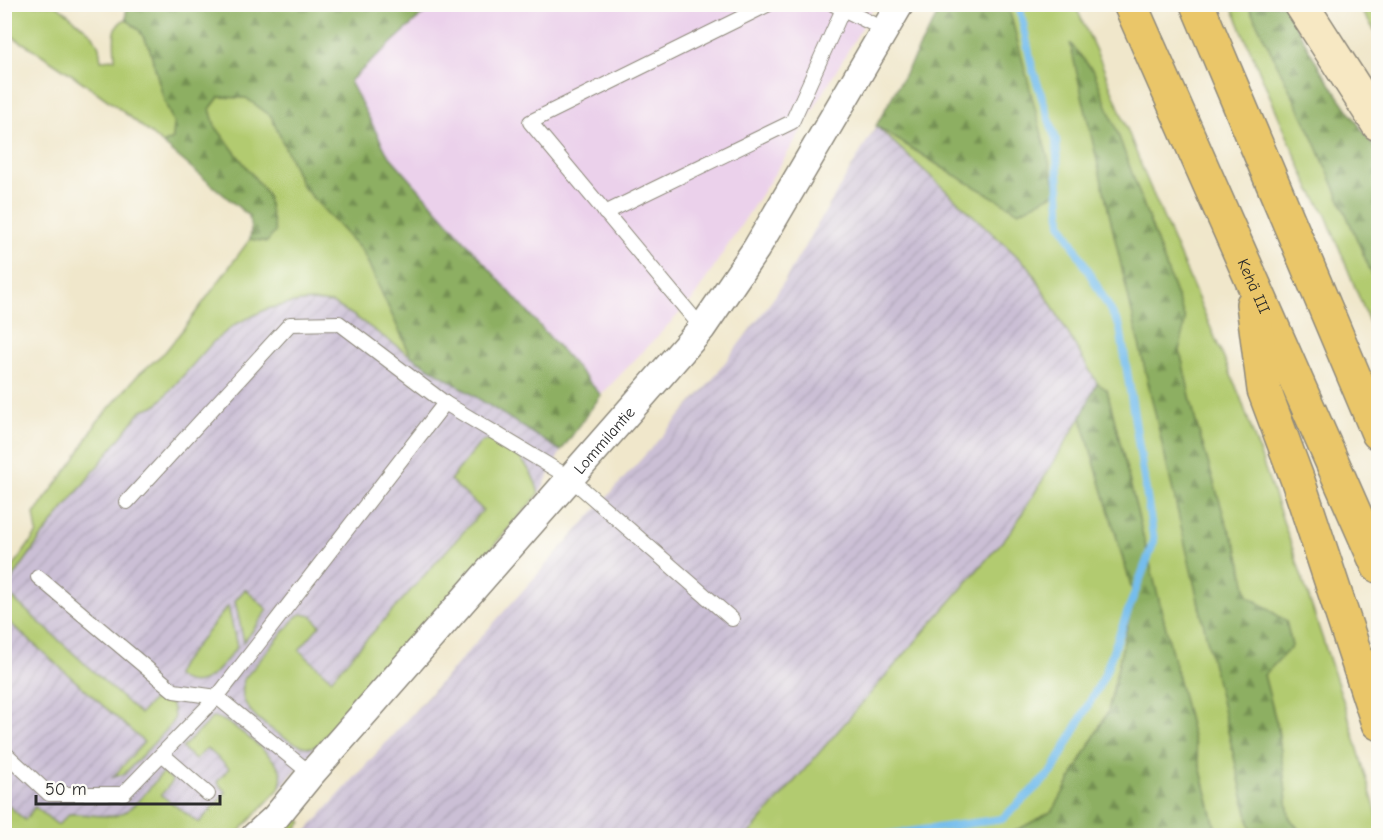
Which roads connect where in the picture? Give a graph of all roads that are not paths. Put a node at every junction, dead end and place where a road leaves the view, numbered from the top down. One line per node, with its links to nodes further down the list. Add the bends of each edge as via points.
1 (769, 4): 9 (lane, via 530,122)
2 (900, 4): 7 (street, Lommilantie)
3 (1131, 4): 10 (highway, Kehä III)
4 (1197, 4): 13 (highway)
5 (1301, 4): 8 (main road)
6 (838, 7): 7 (lane); 9 (lane, via 792,122)
7 (885, 30): 11 (street, Lommilantie, via 756,249)
8 (1378, 124)
9 (605, 213): 11 (lane)
10 (1249, 269): 16 (highway, Kehä III); 20 (highway, via 1263,390 1298,481)
11 (702, 328): 14 (street, Lommilantie)
12 (445, 403): 14 (lane); 15 (lane, via 339,323 290,324); 19 (lane)
13 (1378, 433)
14 (570, 478): 18 (lane); 23 (street, Lommilantie)
15 (127, 502)
16 (1378, 566)
17 (38, 577): 19 (lane, via 174,691)
18 (732, 619)
19 (217, 697): 22 (lane); 23 (lane)
20 (1378, 723)
21 (4, 752): 22 (lane, via 49,794 123,794)
22 (162, 754): 24 (lane)
23 (311, 774): 25 (street, Lommilantie)
24 (208, 794)
25 (255, 836)

